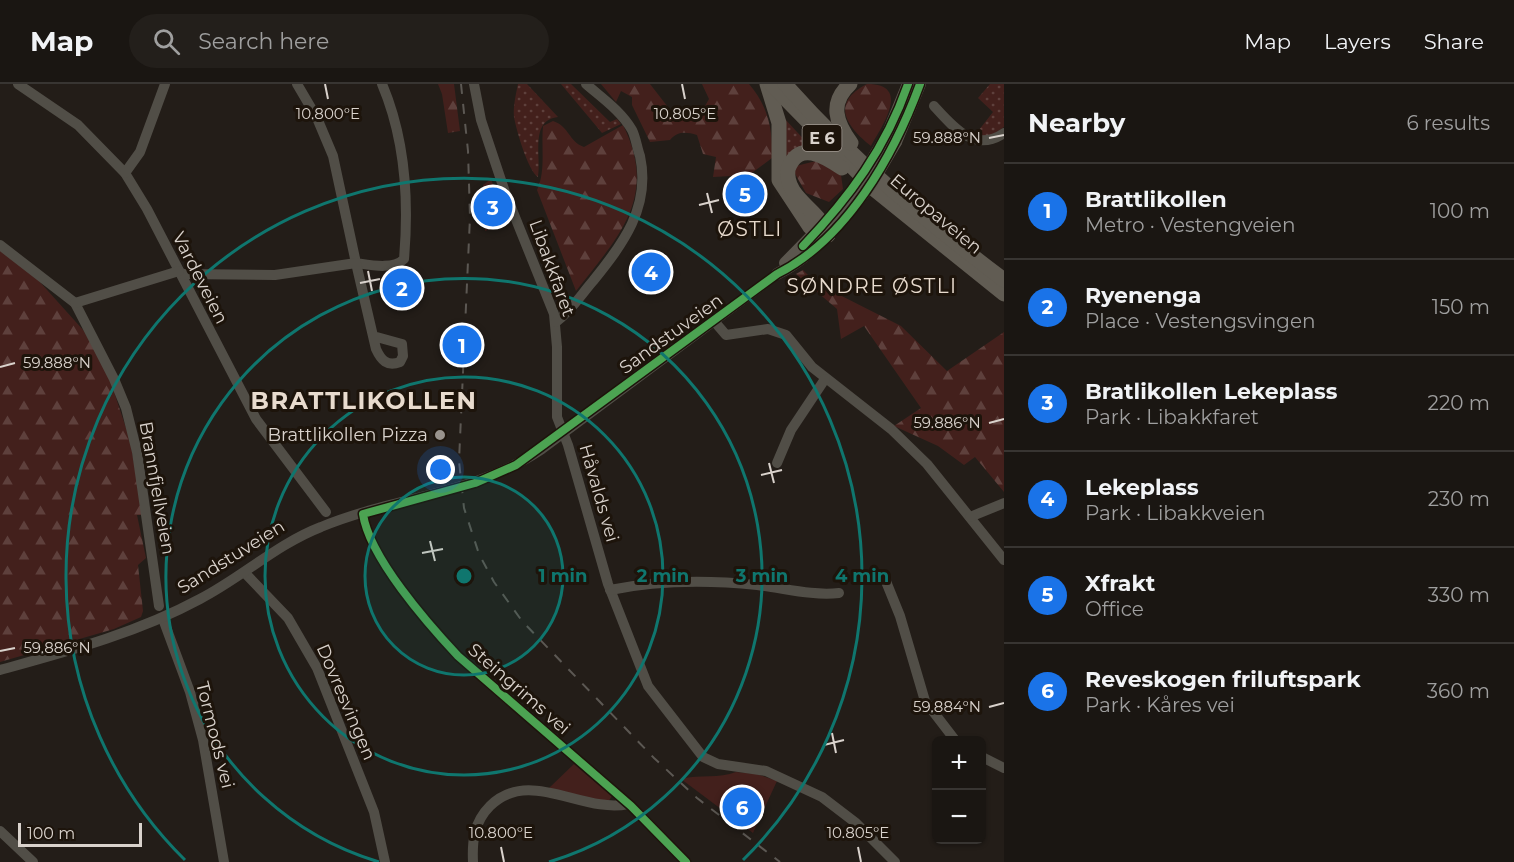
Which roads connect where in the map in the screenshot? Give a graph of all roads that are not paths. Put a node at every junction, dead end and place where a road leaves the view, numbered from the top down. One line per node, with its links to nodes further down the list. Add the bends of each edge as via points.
1 (18, 84): 18 (street, Vardeveien, via 78,125)
2 (165, 84): 18 (street, via 140,152)
3 (297, 84): 22 (street, via 333,156)
4 (382, 84): 22 (street, via 402,160 405,259 387,265)
5 (474, 84): 29 (street, Libakkfaret, via 481,120)
6 (586, 84): 29 (street, via 631,129 641,163 642,195 623,243 573,308)
7 (769, 84): 12 (highway, E 6); 19 (highway, Europaveien / E 6)
8 (785, 84): 17 (highway, Europaveien / E 6)
9 (850, 84): 17 (highway, E 6, via 837,102 836,119)
10 (908, 84): 15 (main road, Sandstuveien)
11 (920, 84): 15 (main road, Sandstuveien)
12 (774, 103): 16 (highway, E 6); 20 (highway, E 6, via 780,130 779,180 789,198)
13 (934, 106): 14 (street, via 979,142)
14 (1004, 133)
15 (891, 139): 20 (main road, Sandstuveien, bridge, via 861,178 843,211)
16 (826, 157): 19 (highway, E 6); 20 (highway, E 6, via 816,152 801,154 789,164 787,174 791,188 816,213)
17 (870, 170): 25 (highway, Europaveien / E 6)
18 (125, 173): 23 (street, Vardeveien)
19 (875, 190): 26 (highway, Europaveien / E 6)
20 (822, 231): 24 (main road, Sandstuveien, via 792,267)
21 (0, 245): 27 (street, Brannfjellveien)
22 (356, 263): 23 (street, via 275,274); 30 (street)
23 (180, 273): 27 (street); 35 (street, Vardeveien, via 265,434)
24 (777, 274): 28 (street, Sandstuveien)
25 (1004, 280)
26 (1004, 294)
27 (75, 303): 43 (street, Brannfjellveien, via 114,379 132,430)
28 (714, 321): 31 (street, via 726,335 768,329 784,333); 32 (street, Sandstuveien)
29 (556, 322): 32 (street, Libakkfaret, via 557,417)
30 (373, 336)
31 (825, 379): 33 (street, via 791,430); 37 (street, via 909,445)
32 (562, 433): 36 (street, Sandstuveien, via 525,460 485,480); 41 (street, Håvalds vei)
33 (777, 463)
34 (1004, 503): 37 (street)
35 (326, 512)
36 (363, 514): 39 (street, Sandstuveien, via 303,535); 49 (street, Steingrims vei, via 367,532 412,602 458,656)
37 (970, 517): 38 (street)
38 (1004, 560)
39 (245, 573): 44 (street, Sandstuveien); 53 (street, Dovresvingen, via 288,618 316,668 374,812)
40 (885, 579): 46 (street, via 925,702)
41 (610, 590): 42 (street, via 694,581); 56 (street, Håvalds vei, via 651,692 703,757 718,764 778,776 822,797)
42 (839, 593)
43 (159, 606)
44 (163, 619): 45 (street, Sandstuveien); 52 (street, Tormods vei, via 203,740)
45 (0, 670)
46 (951, 736)
47 (986, 760): 48 (street)
48 (1004, 768)
49 (628, 804): 54 (street, via 613,806 534,790 511,792 493,803 478,821); 55 (street, Steingrims vei)
50 (0, 831): 51 (street)
51 (33, 862)
52 (224, 862)
53 (385, 862)
54 (473, 862)
55 (686, 862)
56 (895, 862)

